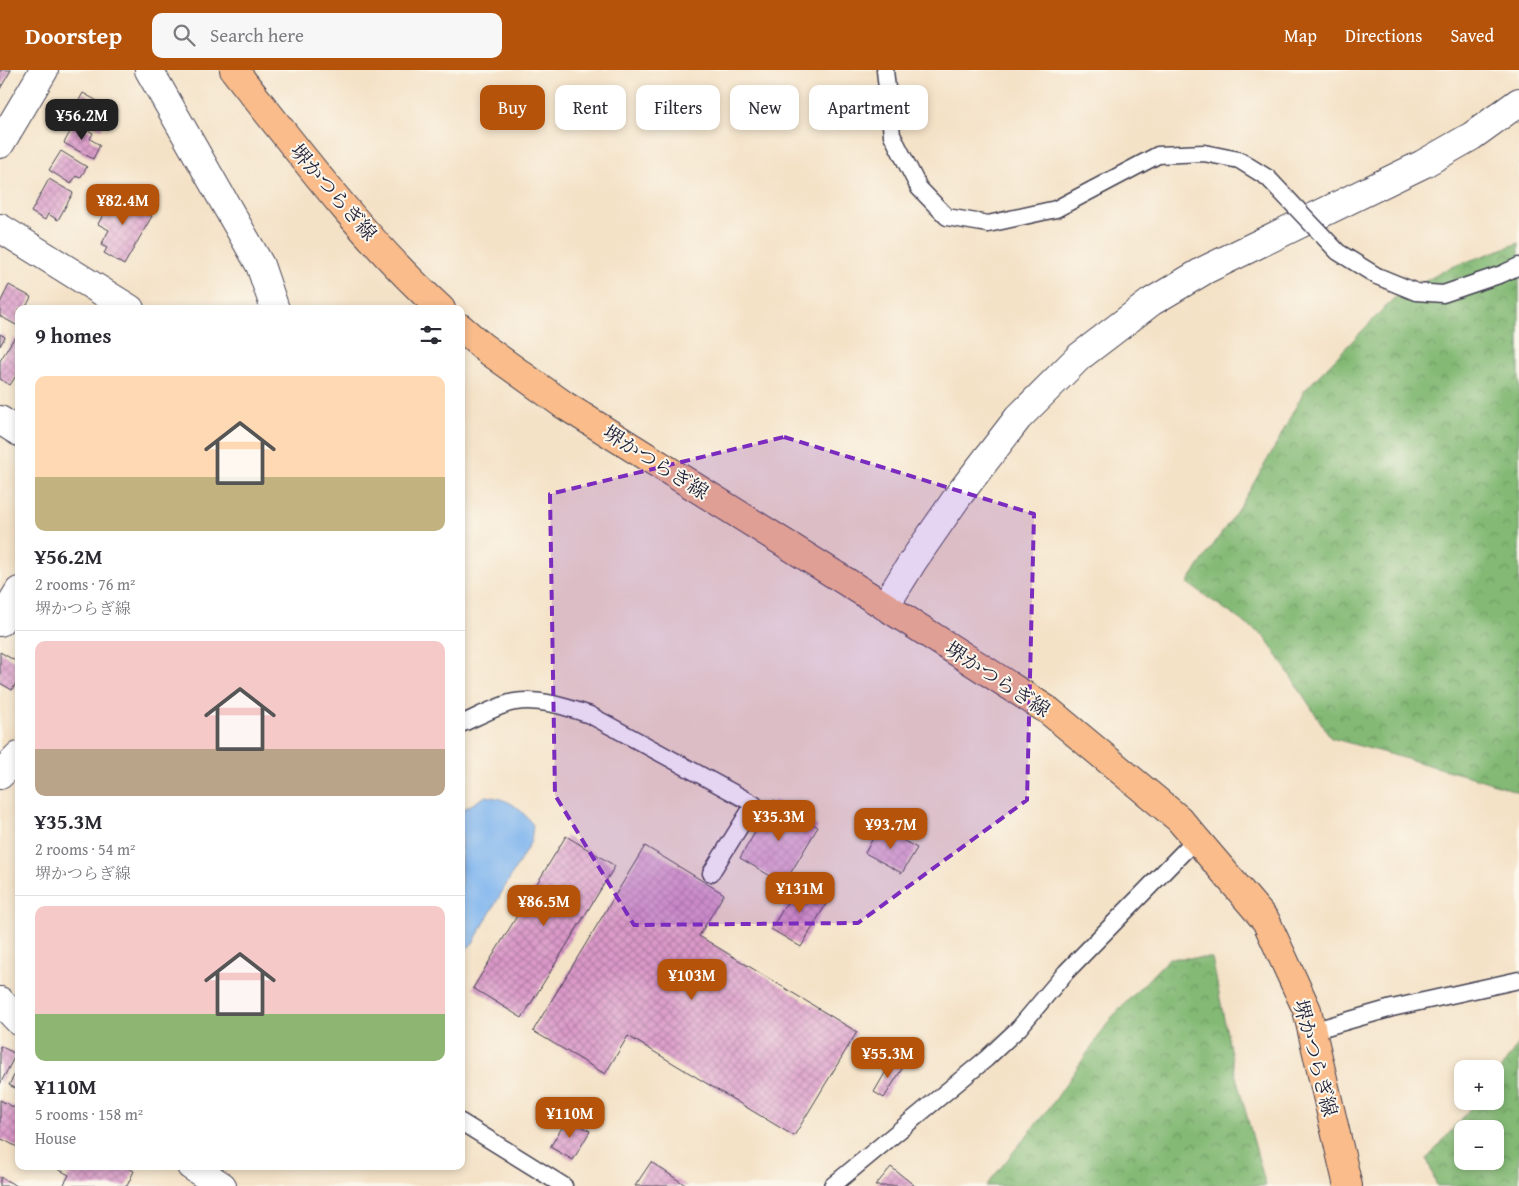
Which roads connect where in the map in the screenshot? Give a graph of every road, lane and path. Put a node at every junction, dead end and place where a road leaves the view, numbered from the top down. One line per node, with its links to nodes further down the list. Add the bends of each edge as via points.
1 (44, 70): 6 (street)
2 (149, 70): 10 (street, via 260,265)
3 (234, 70): 11 (main road, 堺かつらぎ線, via 334,196)
4 (885, 70): 8 (lane, bridge, via 892,135 919,188 947,217 988,224 1056,209 1158,155 1204,153 1238,160 1268,178 1338,252 1376,276 1416,292 1443,294)
5 (1519, 102): 16 (street, via 1472,136 1423,164 1205,270 1151,302 1079,357 1018,418 958,496)
6 (0, 144)
7 (0, 228): 9 (street)
8 (1519, 266)
9 (124, 305)
10 (274, 305)
11 (437, 305)
12 (465, 331): 16 (main road, 堺かつらぎ線, via 564,405)
13 (0, 420): 14 (street)
14 (15, 429)
15 (15, 597): 17 (street)
16 (885, 606): 21 (main road, 堺かつらぎ線, via 1049,711 1179,819)
17 (1, 617)
18 (465, 722): 22 (lane, via 514,702 562,705 590,715 754,804)
19 (15, 760): 20 (street)
20 (0, 775)
21 (1196, 839): 26 (main road, 堺かつらぎ線, via 1266,921 1308,1010); 31 (lane, via 1066,972 1019,1028)
22 (711, 873)
23 (1519, 980): 26 (lane, via 1392,1008)
24 (0, 1001): 25 (street)
25 (15, 1017)
26 (1312, 1031): 32 (main road, 堺かつらぎ線)
27 (465, 1124): 30 (lane)
28 (197, 1170): 29 (street)
29 (222, 1186)
30 (564, 1186)
31 (832, 1186)
32 (1348, 1186)

